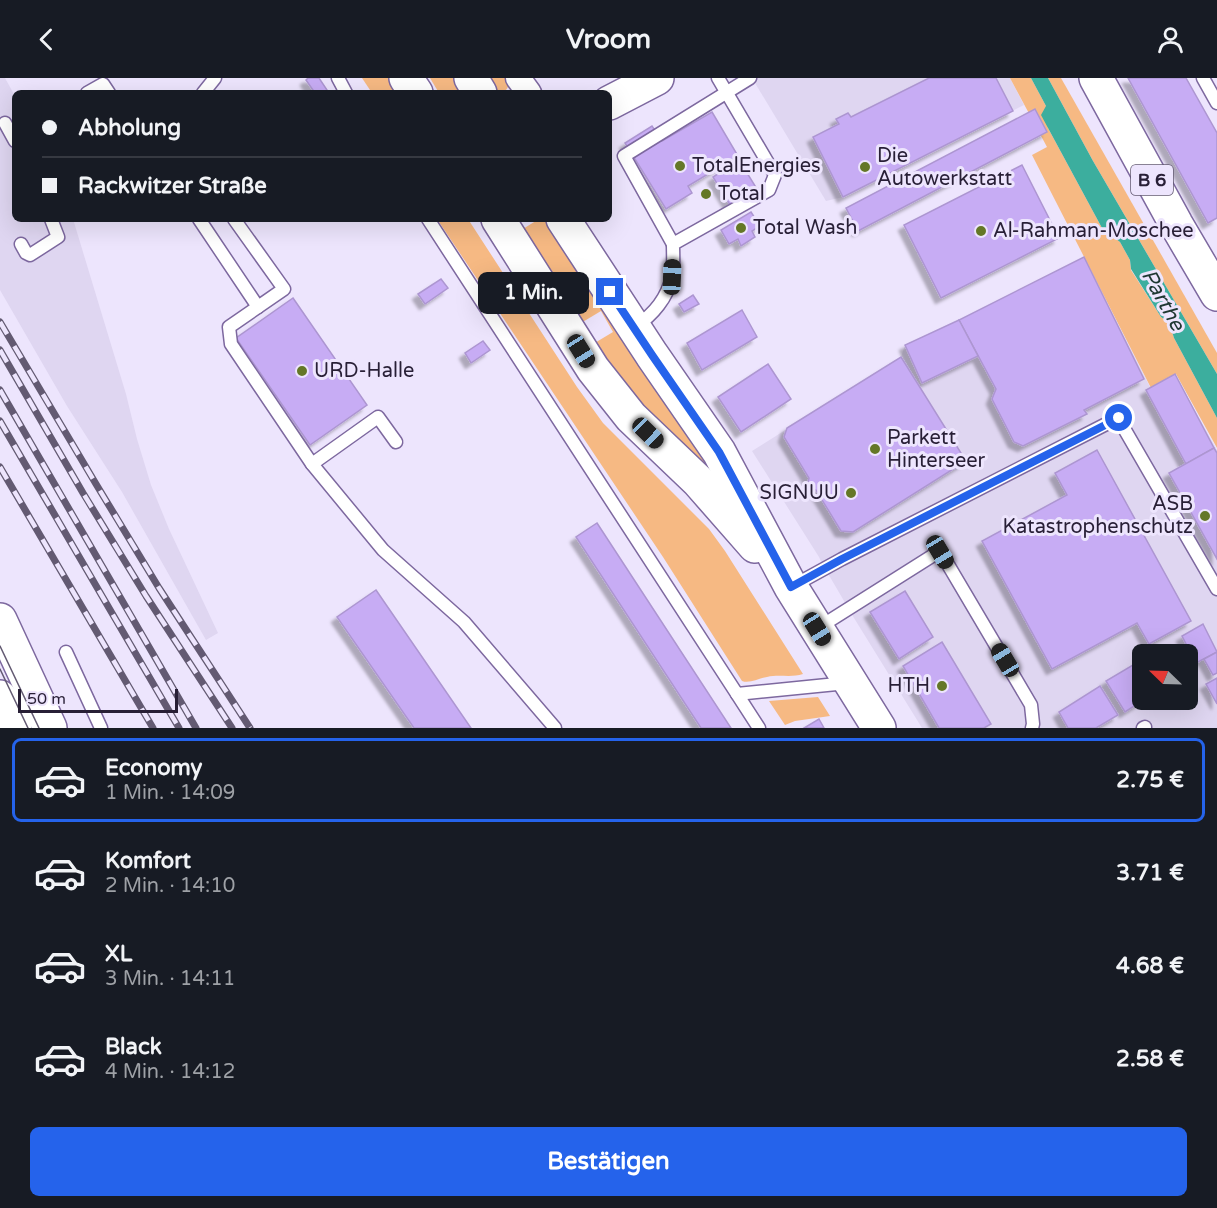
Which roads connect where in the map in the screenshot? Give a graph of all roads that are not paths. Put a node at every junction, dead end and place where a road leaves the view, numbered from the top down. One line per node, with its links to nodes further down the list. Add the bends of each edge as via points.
1 (215, 78): 9 (lane)
2 (657, 78): 11 (main road)
3 (718, 78): 10 (lane)
4 (750, 78): 10 (lane)
5 (1096, 78): 23 (main road, B 6)
6 (1203, 78): 12 (lane)
7 (92, 90): 8 (lane, via 103,84)
8 (107, 90)
9 (205, 90)
10 (726, 92): 22 (lane, via 624,156); 22 (lane, via 775,175 769,190)
11 (612, 101)
12 (1217, 103)
13 (5, 123): 14 (lane)
14 (12, 135)
15 (52, 222): 21 (lane, via 58,237 30,255)
16 (201, 222): 25 (lane)
17 (236, 222): 25 (lane, via 284,289)
18 (430, 222): 35 (lane)
19 (500, 222): 29 (main road, via 600,377 631,417 698,482)
20 (564, 222): 26 (main road)
21 (21, 244)
22 (673, 244): 26 (lane, via 672,277 663,299 649,318)
23 (1208, 265): 24 (main road, B 6)
24 (1217, 294)
25 (258, 307): 28 (lane, via 229,327 231,344)
26 (634, 328): 29 (main road, via 719,452)
27 (396, 442): 28 (lane, via 378,417)
28 (312, 464): 40 (lane, via 382,550 465,622)
29 (791, 587): 30 (lane, via 1119,418); 32 (main road)
30 (1217, 589)
31 (0, 620): 38 (main road)
32 (817, 629): 34 (main road); 43 (lane, via 940,552 1031,705)
33 (66, 652): 39 (lane)
34 (851, 683): 35 (lane); 42 (main road)
35 (738, 694): 41 (lane)
36 (0, 697): 37 (main road)
37 (15, 728)
38 (50, 728)
39 (101, 728)
40 (555, 728)
41 (759, 728)
42 (879, 728)
43 (1032, 728)

